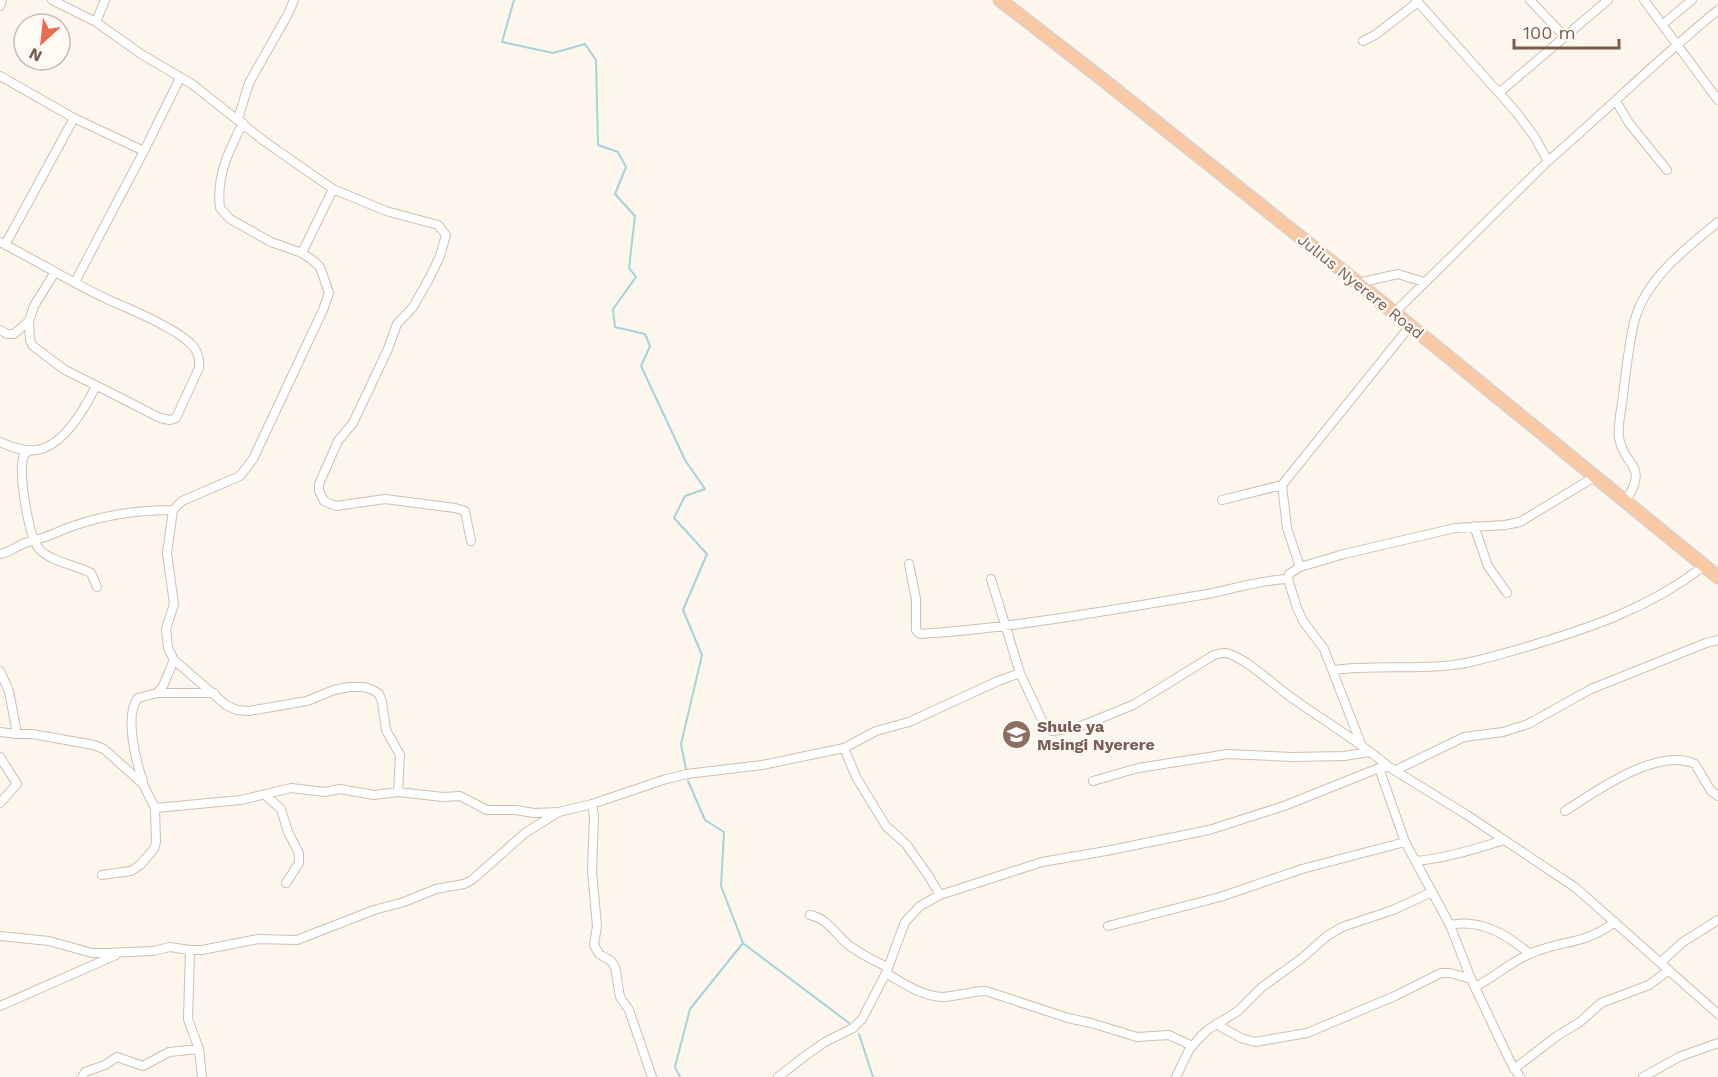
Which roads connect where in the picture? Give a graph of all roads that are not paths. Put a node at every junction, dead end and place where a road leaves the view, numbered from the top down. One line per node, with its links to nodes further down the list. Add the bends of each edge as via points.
1 (2, 0): 11 (street)
2 (52, 0): 13 (street)
3 (105, 0): 13 (street)
4 (294, 0): 24 (street, via 249,83)
5 (1000, 0): 35 (highway, Julius Nyerere Road)
6 (1530, 0): 15 (street)
7 (1608, 0): 15 (street)
8 (1644, 0): 14 (street)
9 (1692, 0): 14 (street)
10 (1421, 2): 16 (street); 20 (street)
11 (0, 6)
12 (1718, 10): 17 (street)
13 (96, 22): 19 (street)
14 (1662, 24): 17 (street)
15 (1565, 37): 20 (street)
16 (1363, 41)
17 (1676, 44): 21 (street); 22 (street)
18 (0, 76): 23 (street)
19 (180, 78): 24 (street); 25 (street)
20 (1500, 92): 26 (street)
21 (1718, 100)
22 (1616, 101): 26 (street); 27 (street)
23 (74, 118): 25 (street); 30 (street)
24 (241, 121): 28 (street); 31 (street, via 225,163 220,208 230,219 271,242)
25 (144, 151): 33 (street)
26 (1548, 161): 34 (street)
27 (1667, 170)
28 (333, 189): 31 (street); 50 (street, via 386,212 438,225 446,235 430,277 413,307 397,324 352,423 338,441 319,491 324,501 336,506 385,499 465,511)
29 (1718, 222): 46 (street, via 1672,262 1636,317 1619,431 1637,478)
30 (3, 244): 32 (street)
31 (302, 253): 47 (street, via 320,267 329,293 253,459 240,476 182,501)
32 (55, 272): 33 (street); 37 (street)
33 (75, 282): 40 (street, via 180,336 196,349 200,359 179,414 170,420)
34 (1424, 282): 35 (street, via 1398,274); 36 (street)
35 (1358, 283): 36 (highway, Julius Nyerere Road)
36 (1394, 313): 38 (highway, Julius Nyerere Road)
37 (28, 321): 39 (street, via 14,334); 40 (street, via 33,346 65,370)
38 (1410, 326): 43 (highway, Julius Nyerere Road); 44 (street)
39 (0, 330)
40 (96, 386): 42 (street, via 68,431 44,448)
41 (0, 442): 42 (street)
42 (29, 450): 49 (street, via 23,458 22,471)
43 (1596, 476): 46 (highway, Julius Nyerere Road); 48 (street, via 1520,522)
44 (1282, 485): 45 (street); 54 (street, via 1287,528)
45 (1222, 500)
46 (1626, 501): 53 (highway, Julius Nyerere Road)
47 (174, 510): 49 (street, via 115,515); 62 (street, via 167,553 174,604 166,629)
48 (1474, 526): 54 (street); 59 (street, via 1488,566)
49 (33, 540): 51 (street); 58 (street, via 42,552 91,573)
50 (471, 541)
51 (0, 554)
52 (909, 564): 60 (street, via 918,633)
53 (1704, 566): 55 (highway, Julius Nyerere Road); 63 (street, via 1625,614 1504,653 1444,666)
54 (1299, 567): 57 (street)
55 (1718, 577)
56 (991, 579): 60 (street)
57 (1288, 579): 60 (street, via 1115,610); 63 (street, via 1303,621 1319,640)
58 (97, 587)
59 (1507, 592)
60 (1006, 624): 65 (street)
61 (1718, 640): 75 (street, via 1591,689 1528,724 1464,737)
62 (174, 660): 66 (street); 67 (street)
63 (1334, 670): 70 (street)
64 (0, 671): 68 (street, via 9,692)
65 (1020, 673): 70 (street, via 1042,720 1052,731 1076,728 1133,705 1223,653 1245,663); 71 (street, via 909,722 876,731)
66 (157, 693): 67 (street); 77 (street, via 138,698 133,709 134,752)
67 (214, 693): 78 (street, via 231,708 249,711 306,701 349,687 373,690 379,694 386,730 400,755)
68 (17, 734): 69 (street); 77 (street, via 94,745)
69 (2, 735)
70 (1361, 744): 72 (street)
71 (844, 748): 82 (street, via 762,765 687,774); 92 (street, via 856,777 886,826 906,844)
72 (1370, 752): 75 (street); 76 (street, via 1293,757 1228,754 1138,768)
73 (0, 757): 81 (street, via 17,784)
74 (1379, 768): 75 (street); 87 (street); 92 (street, via 1284,806 1209,830 1042,862)
75 (1393, 769): 86 (street)
76 (1093, 781)
77 (143, 783): 83 (street)
78 (398, 792): 79 (street, via 374,795 340,789 325,792 291,788); 85 (street, via 460,796 487,810)
79 (266, 795): 83 (street); 90 (street, via 280,809 299,853 299,862)
80 (1718, 796): 84 (street, via 1695,764 1670,761 1626,773)
81 (0, 803)
82 (592, 804): 85 (street); 115 (street, via 597,926 594,945 615,968 620,997 629,1010)
83 (155, 808): 89 (street, via 154,849 131,870)
84 (1565, 811)
85 (559, 812): 99 (street, via 525,833 485,871 464,884 374,910 303,939 258,939)
86 (1504, 840): 88 (street, via 1461,854); 95 (street, via 1576,888)
87 (1405, 842): 88 (street); 97 (street)
88 (1416, 861): 91 (street)
89 (102, 875)
90 (286, 883)
91 (1432, 892): 96 (street); 108 (street, via 1327,936 1238,1011)
92 (940, 894): 103 (street, via 920,906 905,922)
93 (810, 915): 103 (street, via 820,917 847,944)
94 (1718, 920): 102 (street, via 1683,942)
95 (1615, 922): 101 (street, via 1589,938); 102 (street)
96 (1450, 925): 101 (street, via 1490,928); 105 (street)
97 (1108, 926)
98 (0, 936): 100 (street, via 49,941 92,953)
99 (190, 950): 100 (street, via 170,947); 111 (street, via 188,1019)
100 (122, 952): 106 (street)
101 (1530, 954): 105 (street, via 1492,978)
102 (1661, 962): 104 (street)
103 (887, 970): 110 (street, via 934,996 986,991 1137,1037 1169,1035); 116 (street, via 862,1019 853,1028 812,1051)
104 (1669, 970): 107 (street); 112 (street, via 1649,985 1601,1003)
105 (1473, 983): 108 (street, via 1441,973 1324,1026 1254,1042); 112 (street)
106 (0, 1006)
107 (1718, 1014)
108 (1216, 1024): 110 (street)
109 (1718, 1042): 119 (street)
110 (1192, 1046): 117 (street)
111 (199, 1049): 113 (street, via 169,1052 143,1066 117,1057); 114 (street)
112 (1514, 1069): 118 (street)
113 (82, 1077)
114 (202, 1077)
115 (652, 1077)
116 (778, 1077)
117 (1176, 1077)
118 (1520, 1077)
119 (1643, 1077)

